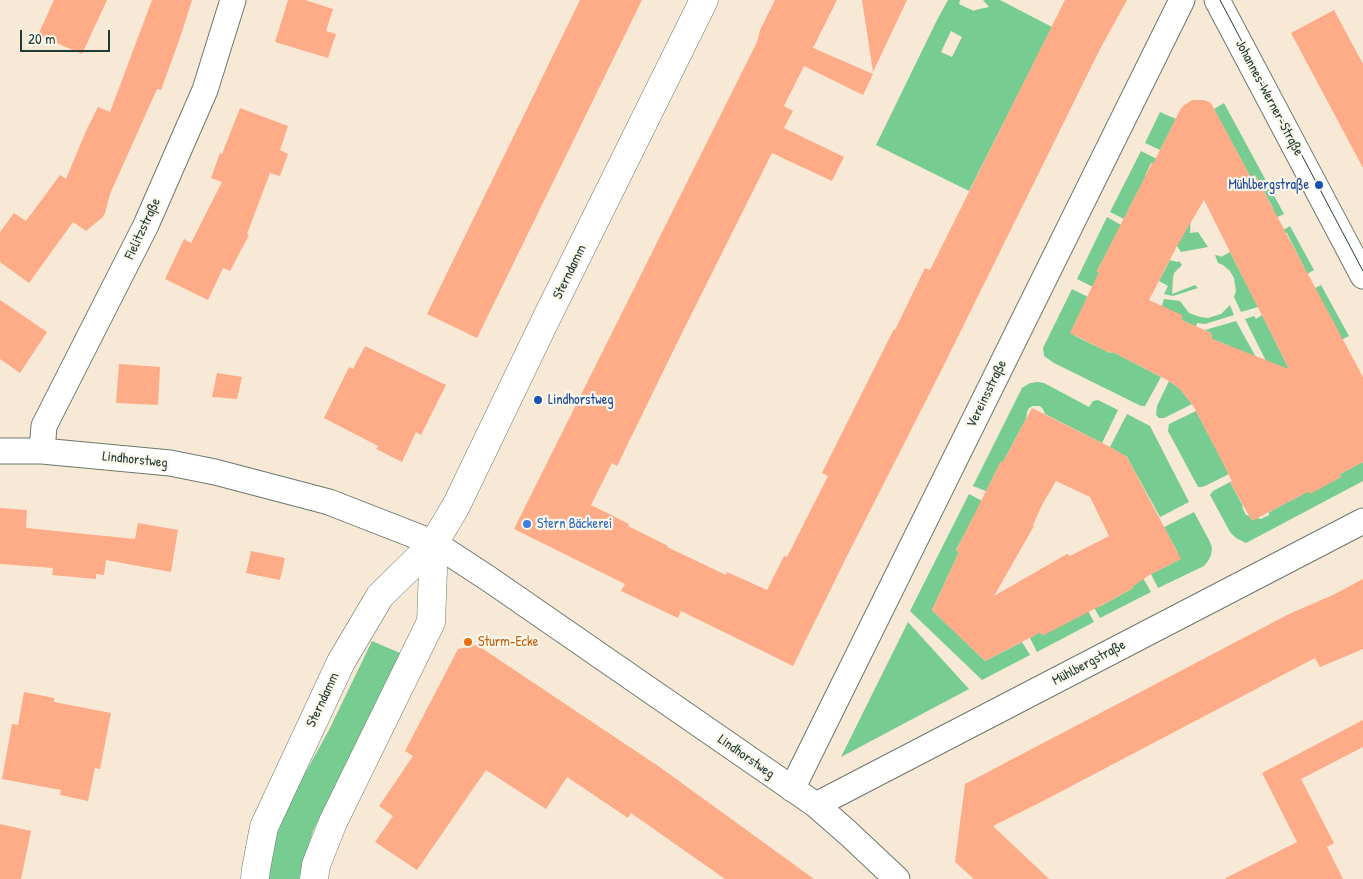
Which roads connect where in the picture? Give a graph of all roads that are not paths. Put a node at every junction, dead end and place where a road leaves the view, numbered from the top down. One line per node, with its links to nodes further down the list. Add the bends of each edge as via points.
1 (233, 0): 7 (street, Fielitzstraße, via 205,90 146,225 44,426)
2 (704, 0): 9 (street, Sterndamm, via 460,497)
3 (1182, 0): 10 (street, Vereinsstraße)
4 (1216, 0): 5 (street, Johannes-Werner-Straße)
5 (1363, 276)
6 (0, 451): 7 (street, Lindhorstweg)
7 (42, 451): 9 (street, Lindhorstweg, via 170,463 215,472 329,502)
8 (1363, 521): 11 (street, Mühlbergstraße)
9 (434, 543): 10 (street, Lindhorstweg); 12 (street, Sterndamm, via 380,596 341,662 264,827); 13 (street, Sterndamm, via 431,622 333,822 316,865)
10 (792, 789): 11 (street, Lindhorstweg)
11 (816, 805): 14 (street, Lindhorstweg)
12 (255, 879)
13 (314, 879)
14 (897, 879)

